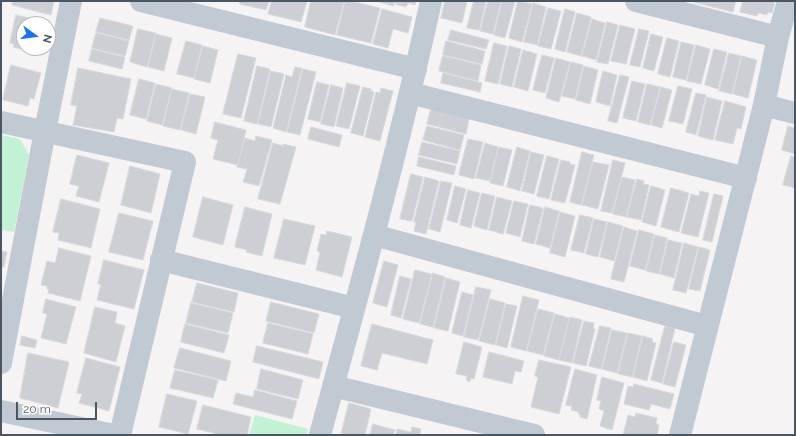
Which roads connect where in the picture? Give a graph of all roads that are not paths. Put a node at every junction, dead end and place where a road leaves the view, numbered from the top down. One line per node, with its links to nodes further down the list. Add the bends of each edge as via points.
1 (71, 1): 13 (street)
2 (141, 1): 8 (street)
3 (431, 1): 8 (street)
4 (636, 1): 6 (street)
5 (788, 1): 7 (street)
6 (669, 5): 7 (street)
7 (778, 37): 10 (street)
8 (416, 69): 9 (street)
9 (410, 94): 14 (street); 15 (street)
10 (764, 105): 11 (street); 14 (street)
11 (795, 113)
12 (1, 122): 13 (street)
13 (45, 131): 16 (street, via 185,162); 19 (street)
14 (746, 178): 18 (street)
15 (374, 235): 17 (street); 18 (street)
16 (161, 260): 17 (street); 23 (street)
17 (354, 308): 20 (street)
18 (707, 326): 26 (street)
19 (1, 363)
20 (333, 386): 24 (street); 25 (street)
21 (1, 411): 22 (street)
22 (114, 435)
23 (120, 435)
24 (320, 435)
25 (534, 435)
26 (680, 435)

